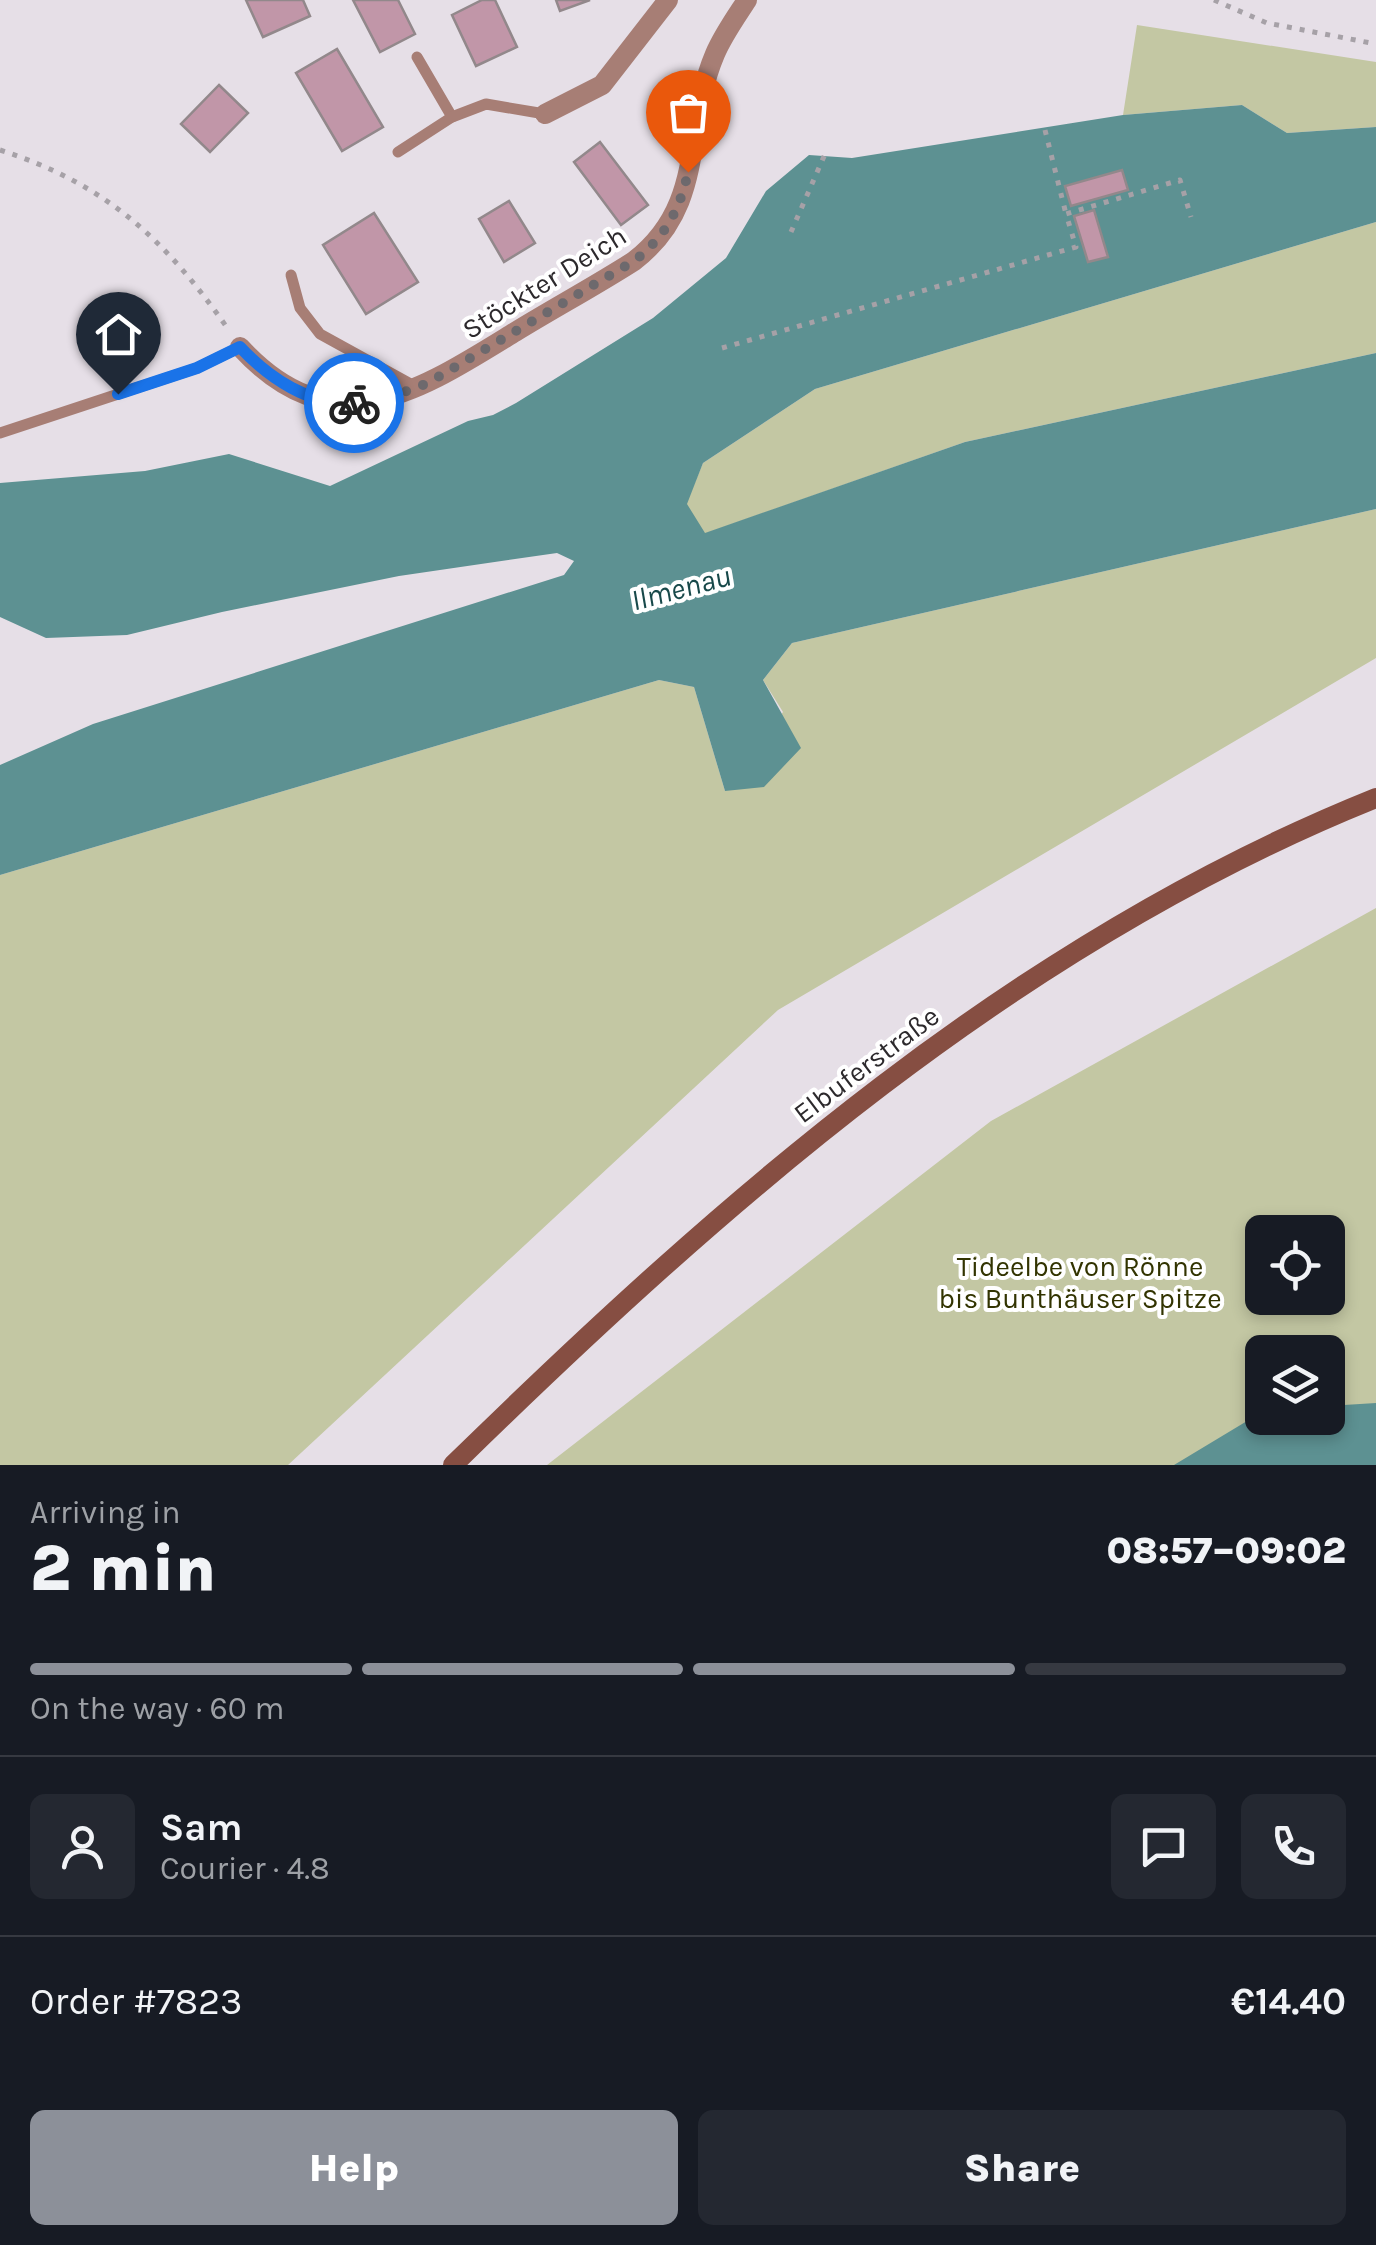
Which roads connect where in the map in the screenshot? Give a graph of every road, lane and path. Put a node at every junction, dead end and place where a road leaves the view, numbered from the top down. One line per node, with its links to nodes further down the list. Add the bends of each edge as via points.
1 (668, 0): 6 (street, via 602,86)
2 (747, 0): 18 (street, Stöckter Deich, via 715,54 682,200 656,244)
3 (1214, 0): 4 (path, via 1268,23)
4 (1376, 44)
5 (417, 57): 7 (lane)
6 (545, 114): 7 (lane, via 486,104)
7 (452, 116): 10 (lane)
8 (1044, 130): 12 (path)
9 (0, 150): 16 (path, via 58,172 139,223)
10 (398, 152)
11 (825, 154): 14 (path)
12 (1066, 214): 13 (path, via 1180,180); 17 (path, via 1076,247)
13 (1191, 217)
14 (791, 232)
15 (292, 275): 18 (lane, via 300,308 320,334)
16 (240, 347): 18 (street, Stöckter Deich, via 271,375 314,398 380,401); 19 (lane, via 197,368)
17 (722, 348)
18 (418, 388)
19 (0, 432)
20 (1376, 798): 21 (street, Elbuferstraße, via 1164,900 919,1056 704,1228)
21 (453, 1465)

